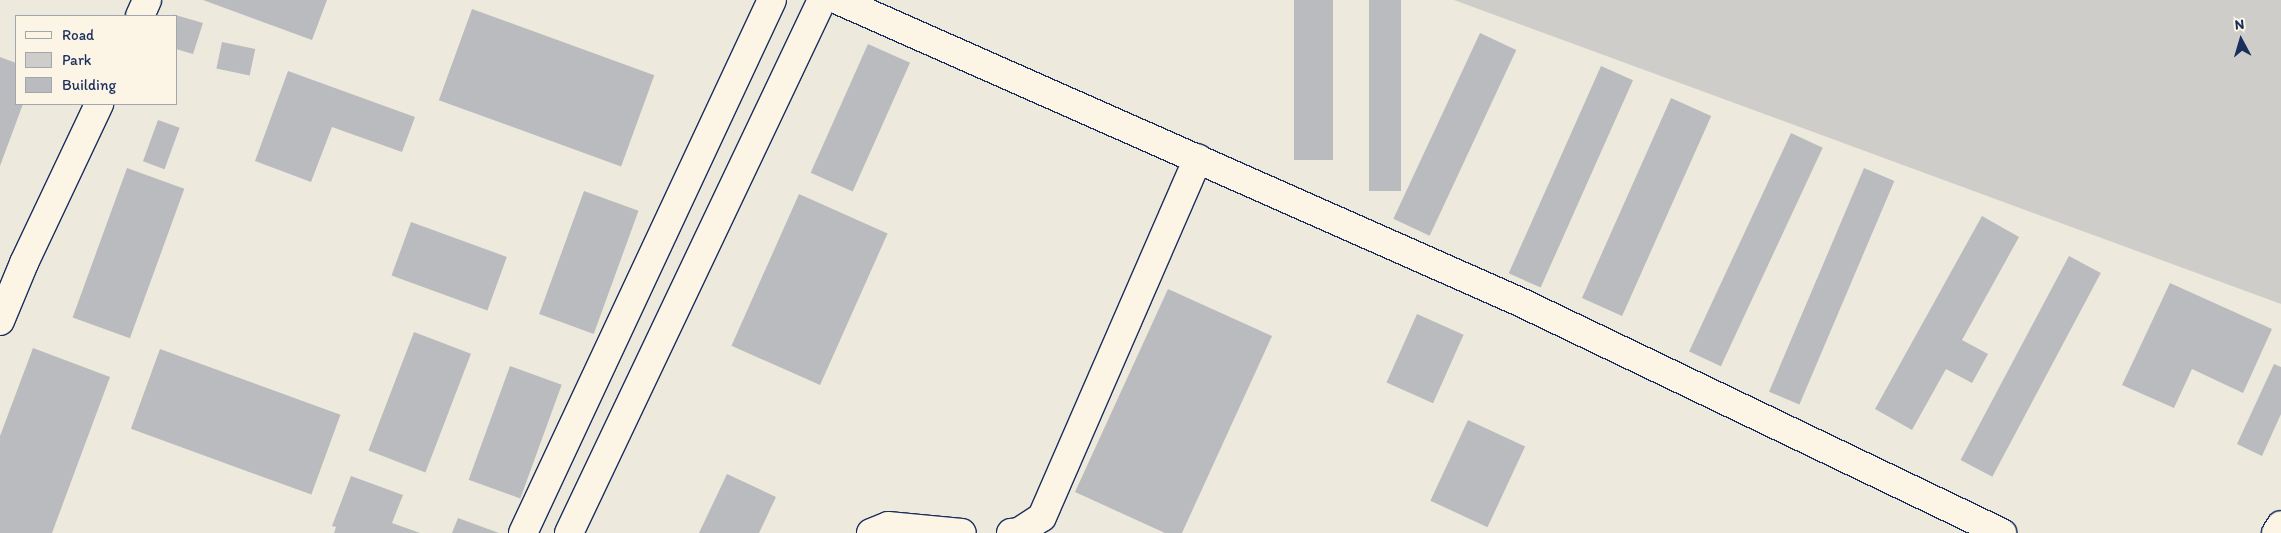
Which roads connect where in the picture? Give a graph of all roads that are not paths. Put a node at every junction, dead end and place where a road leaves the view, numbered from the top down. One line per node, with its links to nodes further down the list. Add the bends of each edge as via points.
1 (148, 0): 5 (street)
2 (772, 0): 10 (street)
3 (822, 0): 11 (street)
4 (838, 0): 7 (street)
5 (140, 15)
6 (99, 105): 8 (street)
7 (1198, 160): 14 (street, via 1042,517 1019,532); 15 (street, via 1518,301)
8 (0, 321)
9 (2281, 525): 16 (street)
10 (523, 533)
11 (569, 533)
12 (871, 533): 13 (street, via 888,526)
13 (962, 533)
14 (1011, 533)
15 (2002, 533)
16 (2276, 533)

